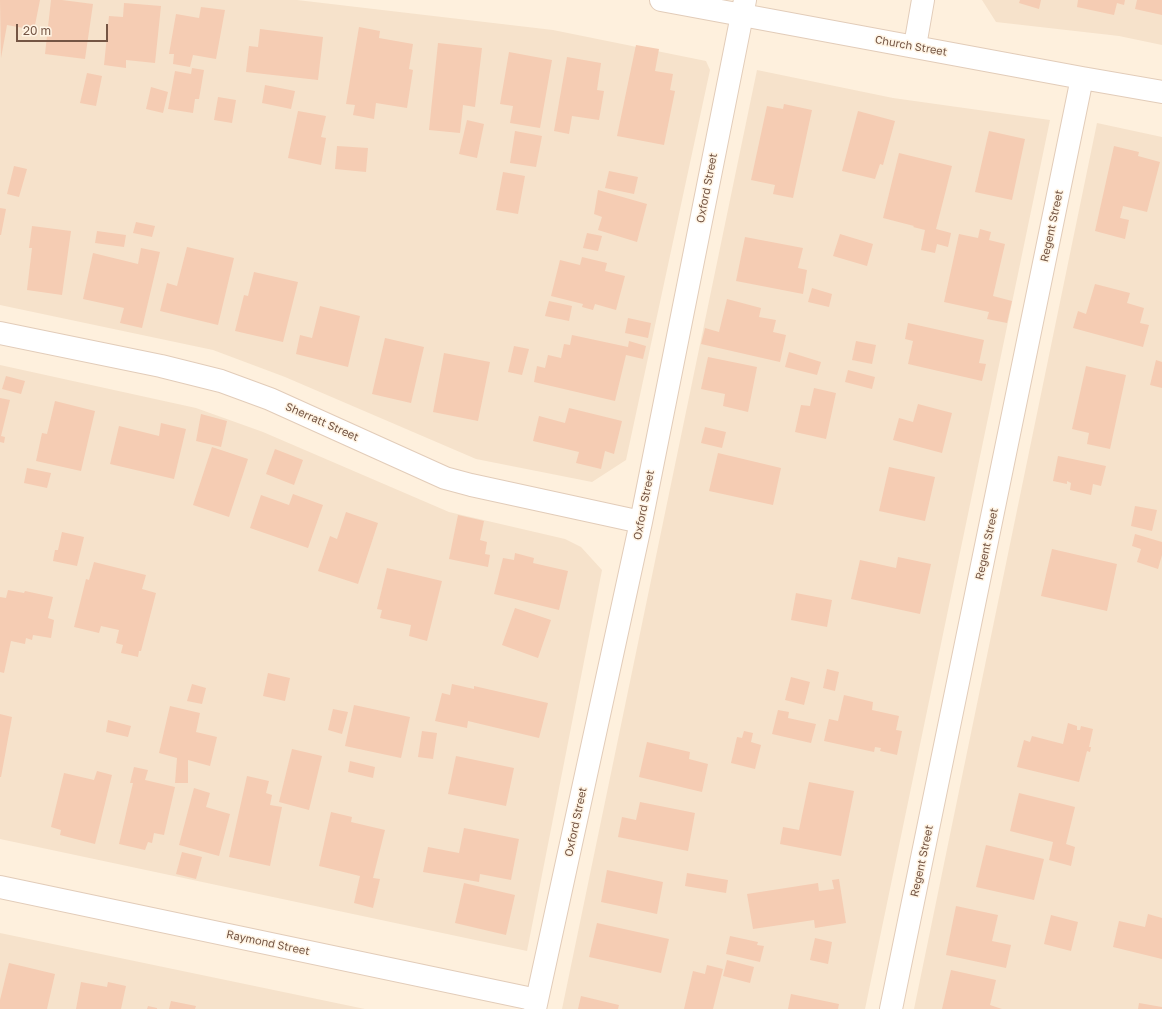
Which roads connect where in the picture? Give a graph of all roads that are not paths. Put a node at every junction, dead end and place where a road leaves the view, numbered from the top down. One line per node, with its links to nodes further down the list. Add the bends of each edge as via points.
1 (661, 0): 3 (street, Church Street)
2 (923, 0): 4 (street)
3 (743, 8): 4 (street, Church Street); 8 (street, Oxford Street)
4 (915, 46): 5 (street, Church Street)
5 (1082, 78): 6 (street, Church Street); 11 (street, Regent Street)
6 (1162, 92)
7 (0, 333): 8 (street, Sherratt Street, via 162,366 220,381 270,399 445,478)
8 (641, 522): 10 (street, Oxford Street)
9 (0, 887): 10 (street, Raymond Street)
10 (536, 1004)
11 (891, 1009)

